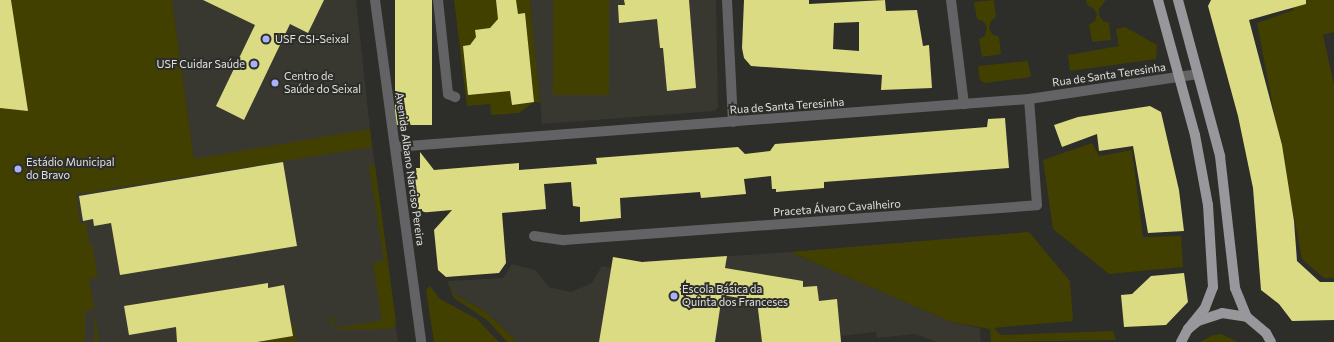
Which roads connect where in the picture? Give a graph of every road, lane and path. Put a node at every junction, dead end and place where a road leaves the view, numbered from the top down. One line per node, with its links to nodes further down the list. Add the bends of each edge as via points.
1 (375, 0): 13 (street, Avenida Albano Narciso Pereira)
2 (438, 0): 9 (street, via 448,94)
3 (727, 0): 12 (street)
4 (951, 0): 11 (street)
5 (1158, 0): 8 (main road)
6 (1178, 0): 7 (main road)
7 (1198, 74): 8 (street, Rua de Santa Teresinha); 15 (main road, via 1220,156 1235,288)
8 (1179, 77): 10 (street, Rua de Santa Teresinha); 16 (main road, via 1202,164 1214,264 1210,297)
9 (455, 97)
10 (1029, 99): 11 (street, Rua de Santa Teresinha); 14 (street, Praceta Álvaro Cavalheiro, via 1037,205 564,240)
11 (964, 104): 12 (street, Rua de Santa Teresinha)
12 (733, 122): 13 (street, Rua de Santa Teresinha)
13 (395, 147): 17 (street, Avenida Albano Narciso Pereira)
14 (534, 236)
15 (1247, 317): 16 (main road, via 1235,313 1216,314 1198,321); 19 (main road, via 1261,328)
16 (1188, 329): 18 (main road)
17 (421, 342)
18 (1181, 342)
19 (1270, 342)

